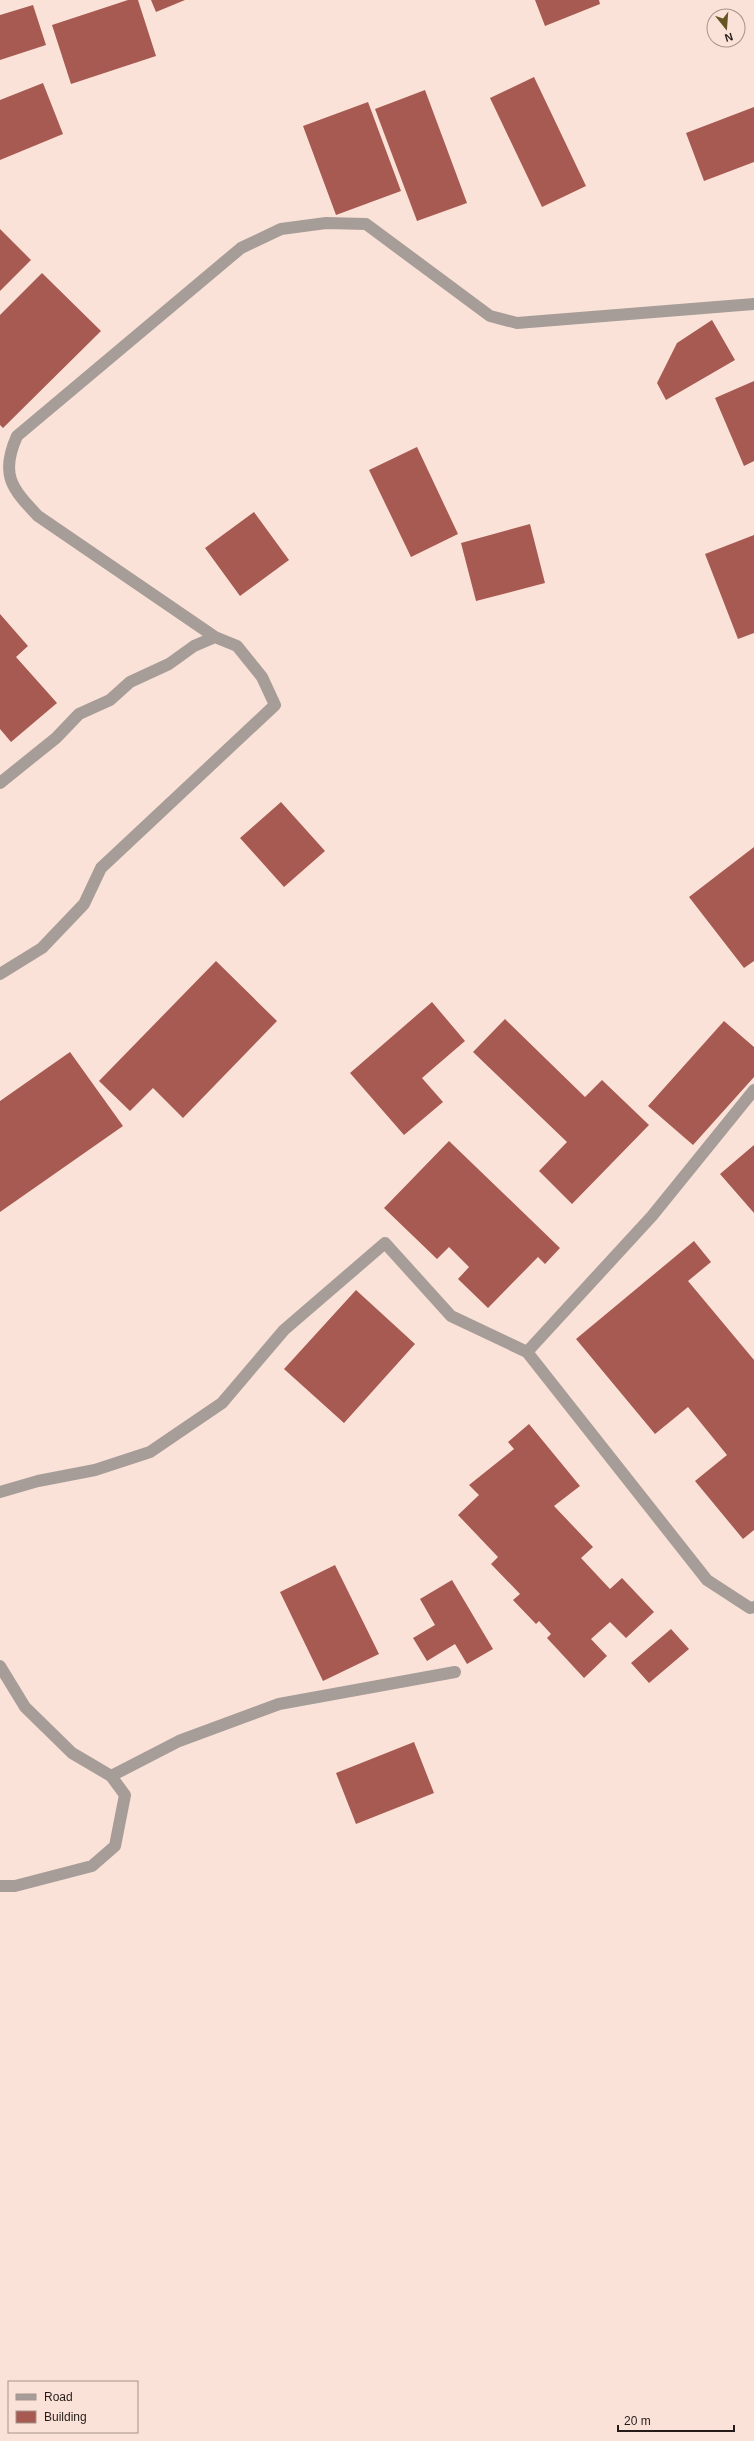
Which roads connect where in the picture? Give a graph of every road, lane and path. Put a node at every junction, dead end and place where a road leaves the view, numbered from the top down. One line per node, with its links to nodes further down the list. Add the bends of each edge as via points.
1 (754, 304): 2 (street, via 517,323 490,316 366,224 326,223 281,229 240,248 17,436 9,453 8,470 15,493 38,516)
2 (215, 637): 3 (street, via 194,646 169,664 130,682 110,700 79,714 56,738); 4 (street, via 237,646 262,677 275,705 101,868 84,904 42,948)
3 (0, 783)
4 (0, 974)
5 (754, 1090): 6 (street, via 652,1216)
6 (527, 1352): 7 (street, via 451,1316 385,1243 284,1330 222,1403 150,1452 95,1470 38,1481); 8 (street, via 707,1580 750,1608)
7 (0, 1492)
8 (754, 1607)
9 (0, 1666): 11 (street, via 25,1707 72,1753)
10 (455, 1672): 11 (street, via 279,1704 179,1741)
11 (111, 1776): 12 (street, via 125,1795 115,1846 92,1866 15,1886)
12 (0, 1886)

